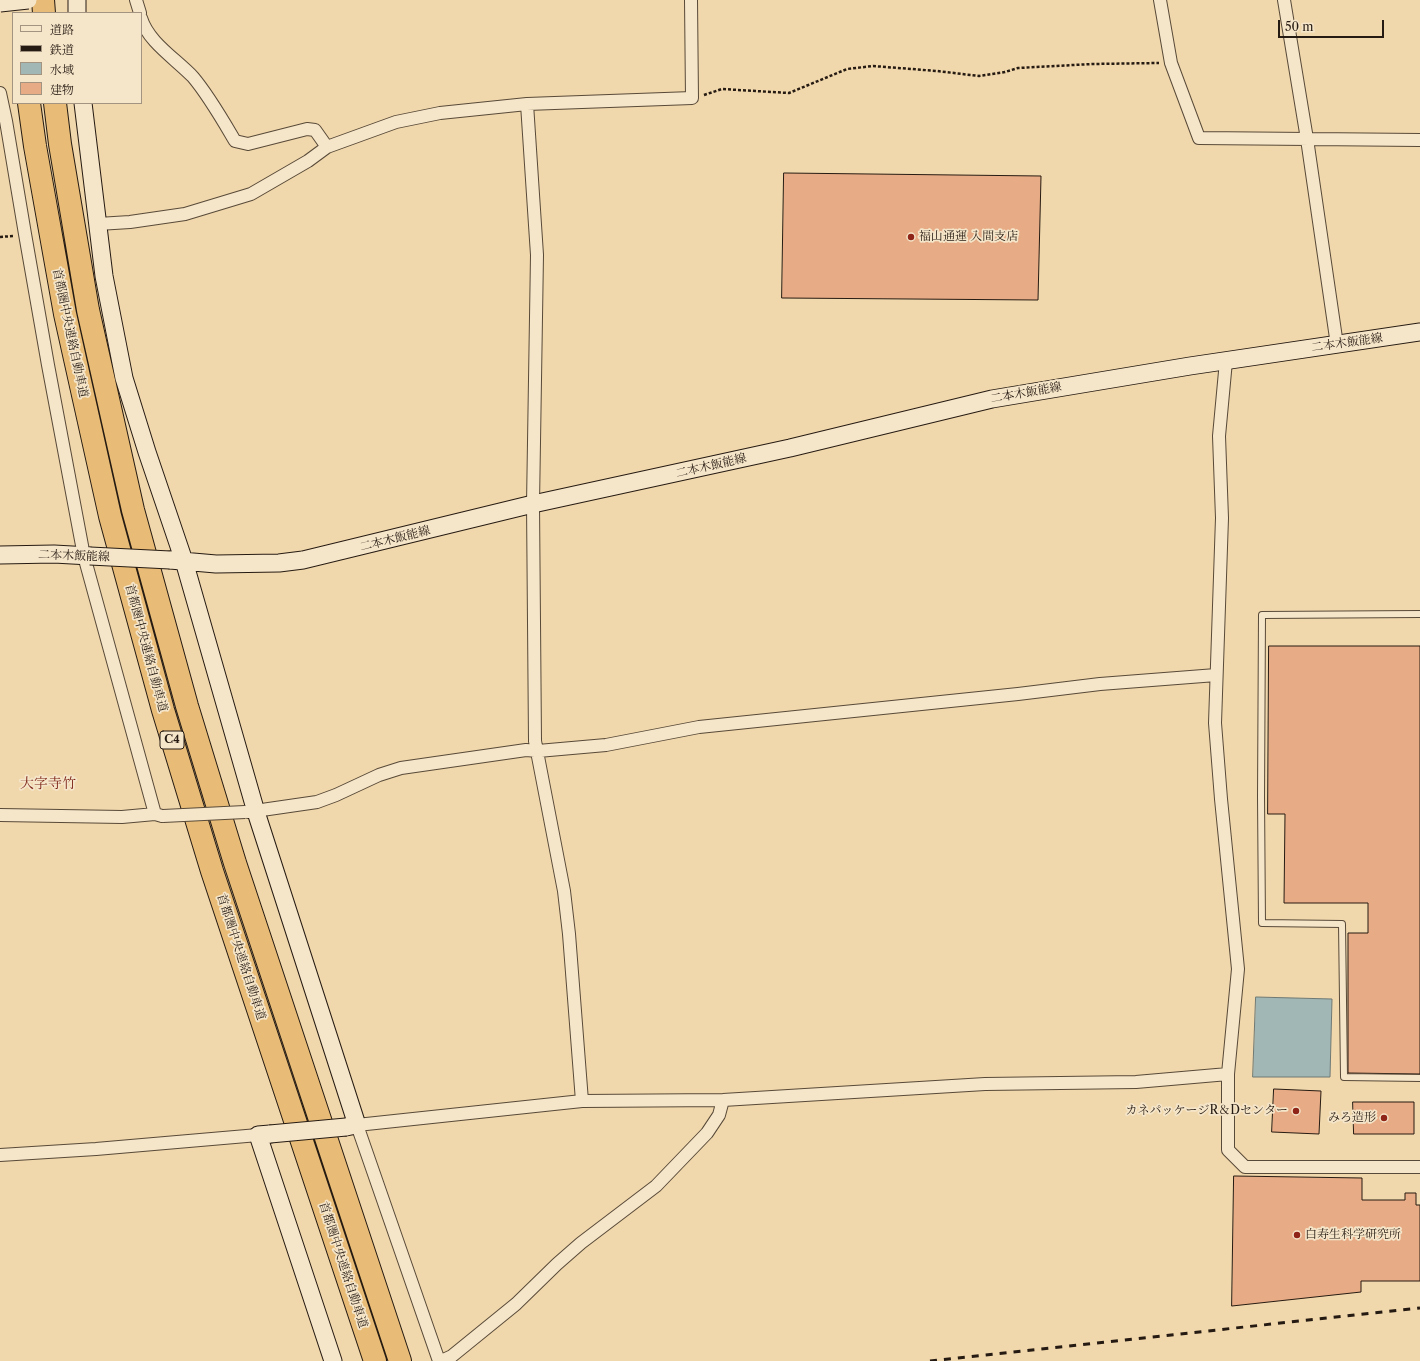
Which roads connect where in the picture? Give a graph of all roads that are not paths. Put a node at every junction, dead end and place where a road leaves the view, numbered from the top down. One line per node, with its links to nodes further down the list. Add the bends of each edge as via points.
1 (16, 0): 10 (highway)
2 (28, 0): 9 (main road, bridge)
3 (43, 0): 11 (highway)
4 (77, 0): 12 (main road)
5 (136, 0): 13 (street)
6 (691, 0): 19 (street, via 692,98)
7 (1160, 0): 20 (street, via 1171,63 1199,138)
8 (1284, 0): 20 (street)
9 (0, 3)
10 (17, 12)
11 (44, 12)
12 (78, 12)
13 (140, 12)
14 (142, 21): 22 (street, via 144,28 196,82 235,140 248,144 307,128 315,130)
15 (0, 93): 29 (street)
16 (29, 104): 46 (highway, 首都圏中央連絡自動車道 / C4, via 66,322 110,516 159,695 212,871)
17 (55, 104): 47 (highway, 首都圏中央連絡自動車道 / C4, via 88,310 133,510 187,706 235,864)
18 (83, 104): 23 (main road)
19 (526, 104): 22 (street, via 440,113 396,122); 27 (street, via 537,256)
20 (1307, 139): 21 (street); 25 (street)
21 (1420, 140)
22 (327, 146): 23 (street, via 308,161 251,194 185,214)
23 (98, 224): 30 (main road, via 104,276 124,378)
24 (1420, 332): 25 (main road, 二本木飯能線)
25 (1337, 345): 26 (main road, 二本木飯能線)
26 (1226, 361): 27 (main road, 二本木飯能線, via 992,399 753,456); 32 (street, via 1219,436 1222,518)
27 (534, 504): 30 (main road, 二本木飯能線, via 303,560 245,564); 33 (street, via 535,707)
28 (0, 555): 29 (main road, 二本木飯能線)
29 (87, 556): 30 (main road, 二本木飯能線, bridge); 36 (street)
30 (177, 561): 34 (main road)
31 (1420, 614): 38 (lane, via 1262,615 1261,805 1262,923 1342,924 1344,1077)
32 (1216, 675): 33 (street, via 1100,684 707,726 606,745); 37 (street, via 1215,723 1238,970)
33 (538, 751): 34 (street, via 526,750 401,768 317,802); 40 (street, via 564,891)
34 (251, 812): 36 (street, bridge); 41 (main road)
35 (0, 815): 36 (street)
36 (159, 815)
37 (1228, 1074): 39 (street, via 1136,1082 985,1084); 44 (street, via 1228,1150 1245,1167)
38 (1420, 1078)
39 (724, 1100): 40 (street); 48 (street, via 719,1115 707,1133 656,1186 581,1243 516,1304 452,1356)
40 (582, 1101): 41 (street)
41 (352, 1126): 42 (main road, bridge); 48 (street)
42 (264, 1135): 43 (street); 45 (main road)
43 (0, 1154)
44 (1420, 1167)
45 (333, 1361)
46 (375, 1361)
47 (400, 1361)
48 (440, 1361)

